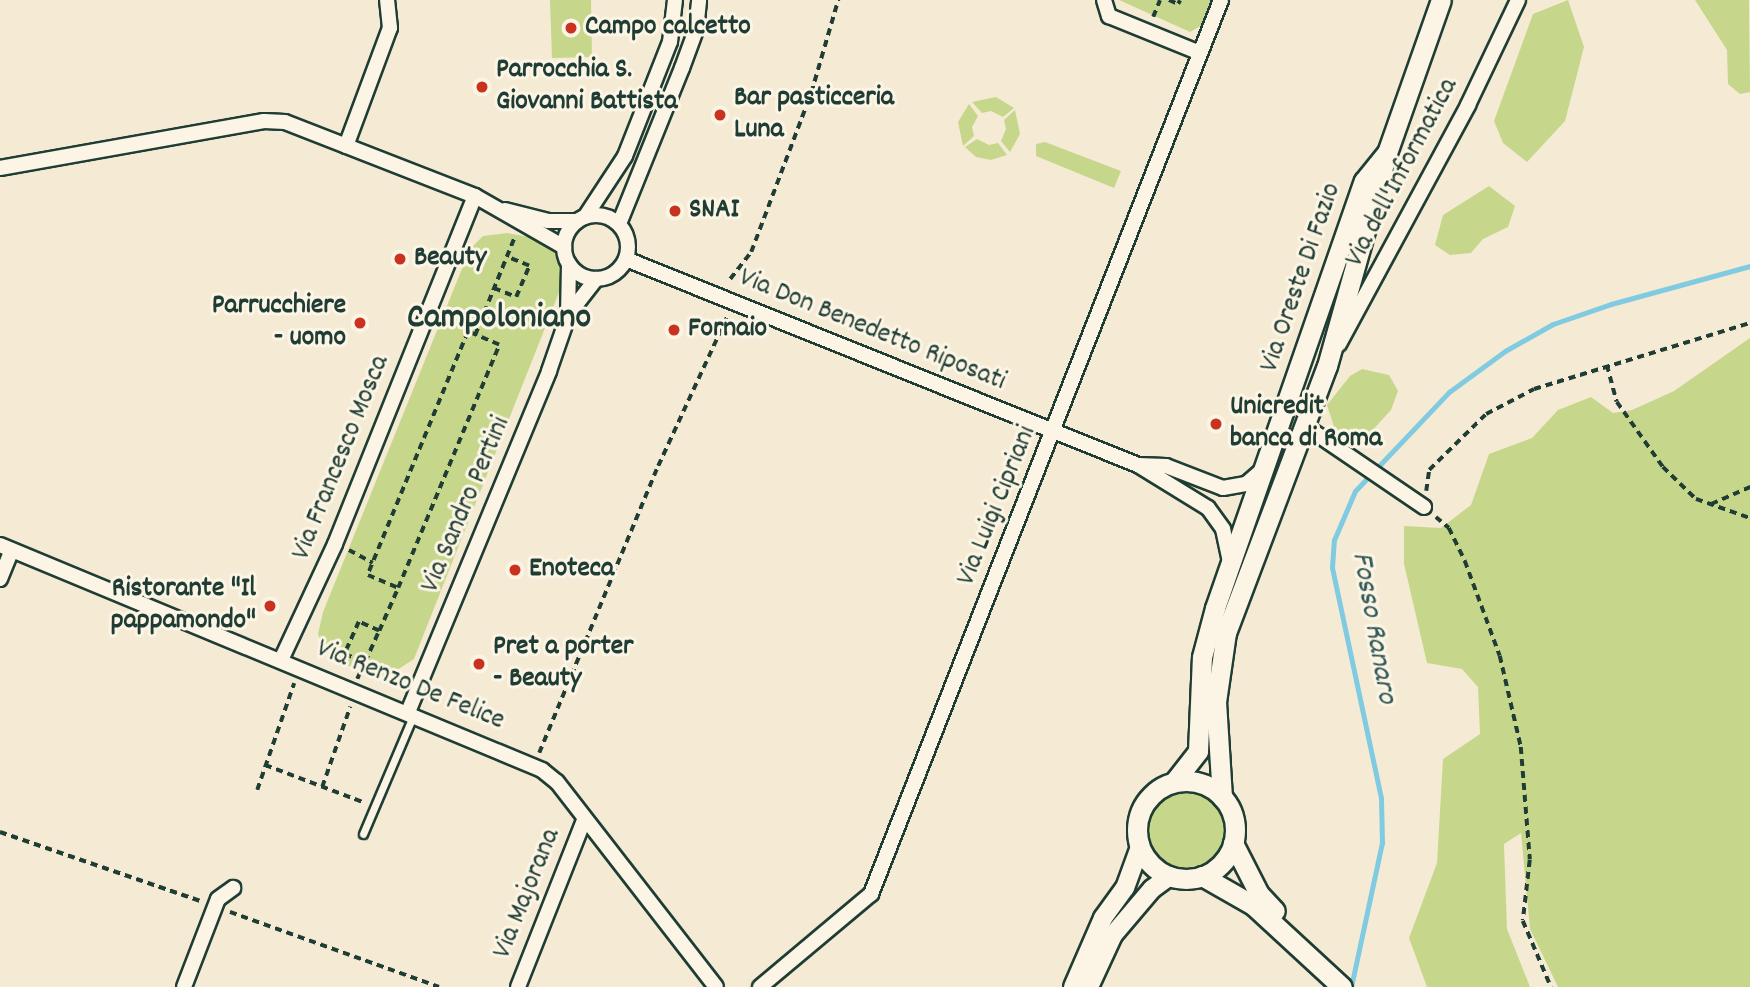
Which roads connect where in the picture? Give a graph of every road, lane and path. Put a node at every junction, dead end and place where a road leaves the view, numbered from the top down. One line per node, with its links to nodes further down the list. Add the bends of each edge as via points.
1 (387, 0): 14 (street, via 390,28)
2 (676, 0): 19 (street, via 670,42 625,156)
3 (699, 0): 20 (street, via 696,30)
4 (838, 0): 27 (path, via 811,93 751,252)
5 (1104, 0): 13 (street, via 1109,16)
6 (1160, 0): 12 (path)
7 (1169, 0): 8 (path, via 1178,4)
8 (1180, 0)
9 (1221, 0): 13 (street, Via Luigi Cipriani)
10 (1441, 0): 15 (main road, Via Oreste Di Fazio)
11 (1518, 0): 34 (street, Via dell'Informatica, via 1468,105)
12 (1153, 17)
13 (1200, 53): 36 (street, Via Luigi Cipriani)
14 (346, 146): 16 (street, via 301,126 264,121); 17 (street)
15 (1387, 153): 34 (main road, Via Oreste Di Fazio); 37 (main road, Via Oreste Di Fazio, via 1364,181)
16 (0, 168)
17 (475, 196): 18 (street); 50 (street, Via Francesco Mosca, via 335,544)
18 (505, 210): 19 (street, via 548,221); 22 (street)
19 (581, 219): 20 (street, via 603,215); 22 (street)
20 (619, 224): 24 (street, via 628,240)
21 (517, 230): 23 (path)
22 (564, 247): 25 (street)
23 (507, 257): 28 (path); 28 (path, via 529,266 516,297)
24 (626, 259): 26 (street, via 614,273); 29 (street, Via Don Benedetto Riposati)
25 (569, 264): 26 (street, via 576,272); 30 (street, Via Sandro Pertini)
26 (596, 279): 30 (street, Via Sandro Pertini)
27 (730, 279)
28 (494, 288): 32 (path)
29 (734, 302): 36 (street, Via Don Benedetto Riposati); 56 (path, via 658,466)
30 (568, 316): 55 (street, Via Sandro Pertini)
31 (1750, 323): 33 (path)
32 (475, 335): 45 (path, via 468,332); 48 (path, via 499,345)
33 (1606, 365): 40 (path, via 1616,402 1663,467 1696,499); 41 (path, via 1534,389 1486,414 1429,470)
34 (1327, 366): 35 (main road, Via Oreste Di Fazio)
35 (1305, 426): 41 (street); 61 (main road, Via Oreste Di Fazio, via 1226,633 1216,702)
36 (1054, 431): 38 (street, Via Don Benedetto Riposati); 74 (street, Via Luigi Cipriani, via 871,894)
37 (1270, 461): 38 (street, via 1255,478 1236,489 1167,467); 46 (main road, Via Oreste Di Fazio)
38 (1138, 465): 46 (street, via 1208,508 1223,529)
39 (1750, 487): 40 (path)
40 (1711, 504): 42 (path)
41 (1424, 507): 78 (path, via 1449,527 1500,656 1521,747 1530,860 1523,921)
42 (1750, 518)
43 (6, 548): 47 (street); 50 (street, Via Renzo De Felice)
44 (349, 550): 45 (path)
45 (373, 563): 48 (path, via 368,575)
46 (1230, 566): 58 (main road, Via Oreste Di Fazio, via 1202,657 1198,751)
47 (0, 579)
48 (398, 588): 49 (path)
49 (379, 631): 51 (path); 51 (path, via 359,622 345,653)
50 (281, 660): 52 (street, Via Renzo De Felice)
51 (365, 662): 53 (path)
52 (300, 668): 55 (street, Via Renzo De Felice); 57 (path)
53 (357, 681)
54 (352, 701): 59 (path)
55 (411, 713): 56 (street, Via Renzo De Felice); 62 (lane)
56 (533, 764): 63 (street, Via Renzo De Felice, via 557,782)
57 (265, 765): 59 (path); 60 (path)
58 (1174, 782): 61 (main road, via 1200,783); 66 (main road, via 1143,805 1137,830)
59 (322, 787): 62 (path)
60 (257, 790)
61 (1222, 797): 65 (main road, via 1234,818)
62 (375, 807): 64 (lane)
63 (584, 820): 72 (street, Via Majorana); 73 (street, Via Renzo De Felice)
64 (363, 834)
65 (1233, 843): 68 (main road, via 1225,860); 70 (main road, via 1259,894)
66 (1140, 847): 67 (main road, via 1152,865); 75 (street, via 1125,888 1103,918)
67 (1170, 876): 68 (main road); 76 (street, via 1146,895 1113,935)
68 (1202, 876): 70 (main road, via 1253,905)
69 (233, 888): 71 (street, via 218,899)
70 (1290, 935): 77 (main road)
71 (184, 987)
72 (518, 987)
73 (716, 987)
74 (760, 987)
75 (1073, 987)
76 (1089, 987)
77 (1342, 987)
78 (1551, 987)

